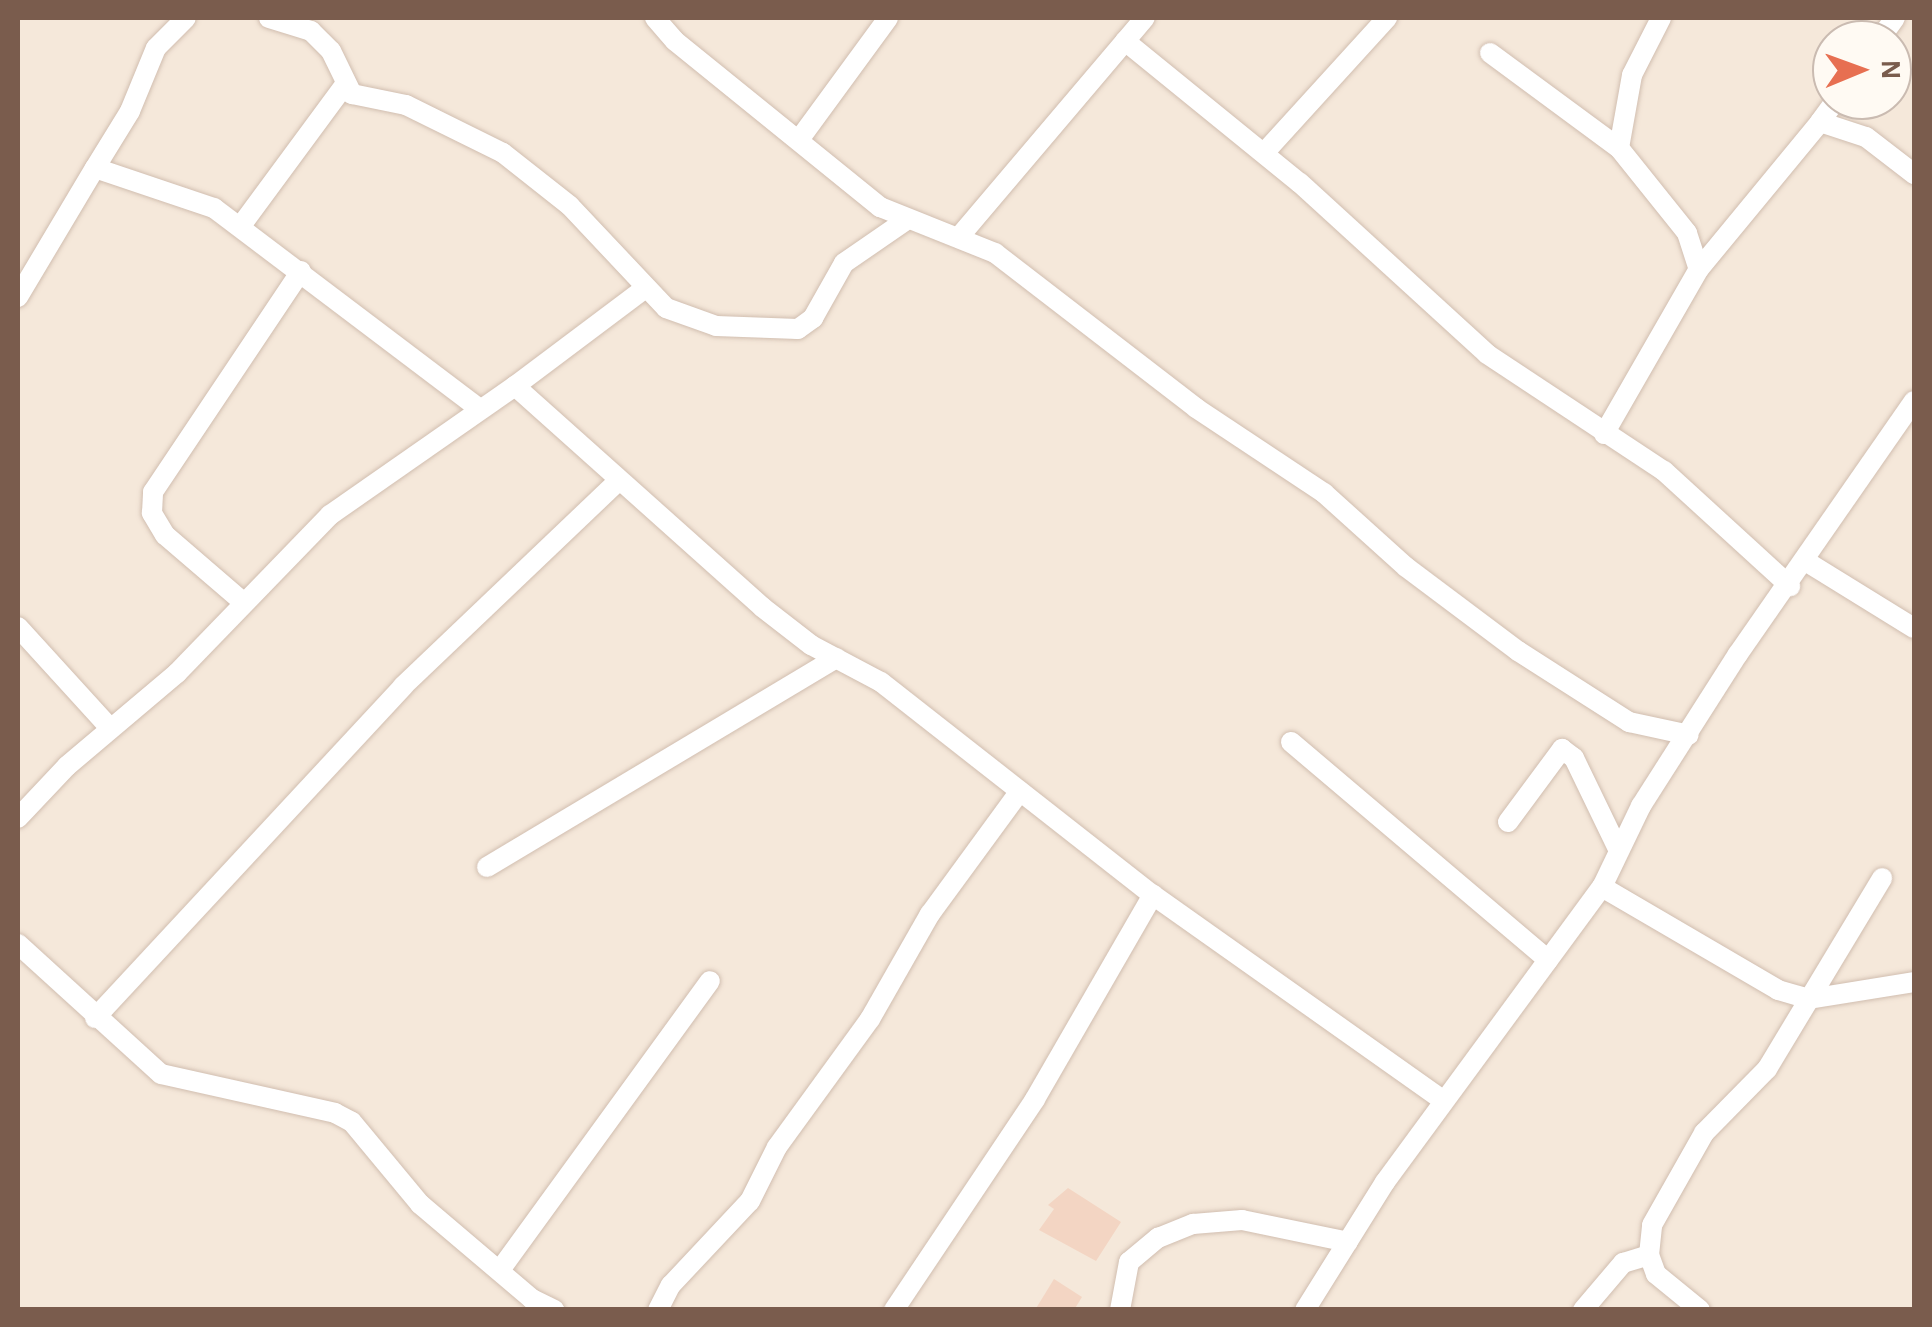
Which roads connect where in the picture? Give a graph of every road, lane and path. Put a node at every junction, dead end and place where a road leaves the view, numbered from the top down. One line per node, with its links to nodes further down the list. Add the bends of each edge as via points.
1 (186, 18): 15 (street, via 156,48 130,111)
2 (269, 18): 10 (street, via 311,30 331,50)
3 (655, 18): 12 (street, via 675,42)
4 (888, 18): 12 (street)
5 (1145, 18): 8 (street)
6 (1387, 18): 14 (street)
7 (1661, 18): 13 (street, via 1632,76)
8 (1125, 41): 14 (street); 19 (street)
9 (1490, 53): 13 (street)
10 (344, 86): 18 (street); 22 (street, via 352,94 406,105 503,153 570,206)
11 (1820, 122): 16 (street, via 1866,137); 20 (street)
12 (801, 137): 17 (street)
13 (1619, 148): 20 (street, via 1687,233)
14 (1264, 153): 27 (street, via 1487,354)
15 (95, 168): 18 (street, via 158,185 214,208); 23 (street)
16 (1914, 174)
17 (905, 221): 19 (street); 22 (street, via 844,263 813,318 798,329 716,326 666,308)
18 (240, 227): 21 (street)
19 (958, 238): 36 (street, via 995,253 1196,408 1324,493 1406,567 1518,651 1629,722)
20 (1699, 269): 27 (street)
21 (301, 271): 26 (street); 31 (street, via 154,492 152,513 165,535)
22 (644, 289): 24 (street)
23 (18, 297)
24 (516, 386): 26 (street); 28 (street)
25 (1914, 401): 29 (street)
26 (478, 408): 31 (street, via 330,515)
27 (1604, 434): 30 (street, via 1664,471)
28 (620, 480): 34 (street, via 718,571); 51 (street, via 555,534 492,605 403,686)
29 (1807, 562): 30 (street); 33 (street)
30 (1790, 586): 36 (street)
31 (243, 602): 35 (street, via 178,674)
32 (18, 627): 35 (street)
33 (1914, 628)
34 (836, 658): 38 (street, via 892,690); 42 (street)
35 (110, 728): 39 (street)
36 (1689, 735): 41 (street)
37 (1291, 742): 47 (street)
38 (1020, 791): 45 (street); 57 (street, via 777,1147 744,1210 670,1285)
39 (18, 818)
40 (1508, 822): 41 (street, via 1562,749 1574,758)
41 (1619, 851): 44 (street)
42 (487, 867)
43 (1882, 878): 50 (street)
44 (1602, 887): 47 (street); 50 (street, via 1736,968)
45 (1153, 895): 52 (street); 58 (street, via 1044,1086)
46 (18, 944): 51 (street)
47 (1548, 960): 52 (street)
48 (710, 981): 55 (street)
49 (1914, 982): 50 (street)
50 (1809, 999): 54 (street, via 1767,1068 1704,1133 1672,1184 1652,1224)
51 (95, 1018): 55 (street, via 161,1074 352,1122 420,1204)
52 (1443, 1100): 53 (street)
53 (1348, 1242): 59 (street, via 1242,1220 1193,1224 1158,1238 1129,1262); 60 (street)
54 (1650, 1255): 61 (street, via 1623,1262); 62 (street, via 1671,1292)
55 (500, 1270): 56 (street)
56 (556, 1310)
57 (658, 1310)
58 (894, 1310)
59 (1120, 1310)
60 (1305, 1310)
61 (1583, 1310)
62 (1700, 1310)

